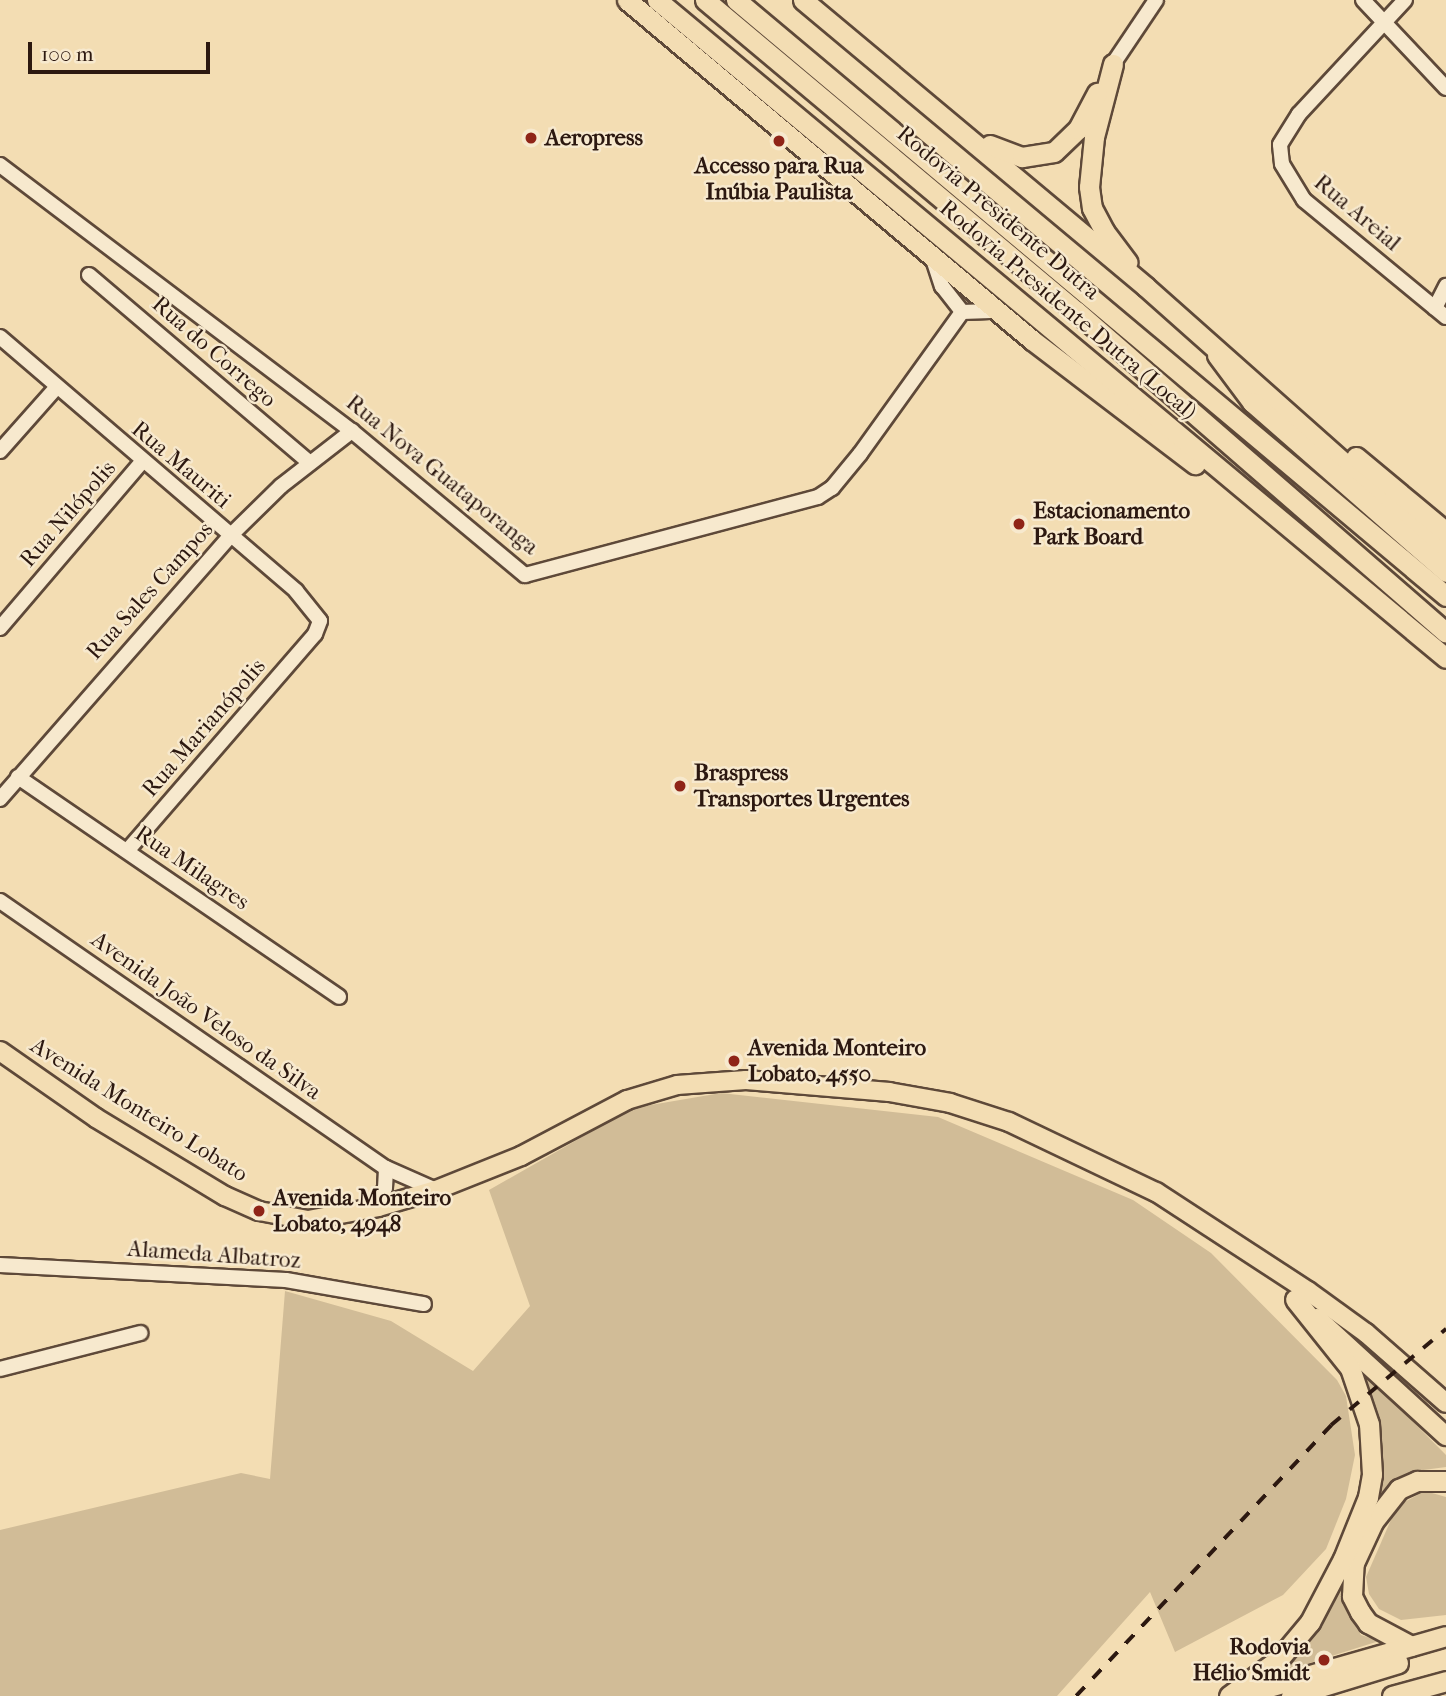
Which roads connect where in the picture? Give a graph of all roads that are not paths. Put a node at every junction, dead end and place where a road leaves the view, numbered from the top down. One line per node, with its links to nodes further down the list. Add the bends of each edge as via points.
1 (627, 0): 14 (highway)
2 (657, 0): 30 (highway, Rodovia Presidente Dutra (Local))
3 (705, 0): 36 (highway, Rodovia Presidente Dutra, via 1076,311)
4 (736, 0): 34 (highway, Rodovia Presidente Dutra)
5 (803, 0): 12 (highway, Rodovia Presidente Dutra)
6 (1156, 0): 10 (street)
7 (1363, 0): 9 (street)
8 (1405, 0): 9 (street, Rua Areial)
9 (1387, 21): 11 (street); 20 (street, Rua Areial, via 1285,133 1282,164 1304,200)
10 (1113, 64): 12 (highway, via 1078,129 1054,152 1022,157); 17 (highway, via 1094,137 1089,187 1092,208)
11 (1446, 88)
12 (964, 132): 17 (highway, Rodovia Presidente Dutra)
13 (0, 165): 25 (street, Rua Nova Guataporanga)
14 (932, 256): 18 (highway); 19 (street, via 942,286)
15 (89, 275): 28 (street, Rua do Corrego)
16 (1446, 286): 20 (street)
17 (1146, 288): 22 (highway, Rodovia Presidente Dutra)
18 (998, 311): 19 (street); 30 (highway, via 1233,492)
19 (962, 312): 25 (street, Rua Nova Guataporanga, via 832,488 803,503 554,570 526,575)
20 (1441, 312)
21 (0, 337): 23 (street, Rua Mauriti)
22 (1210, 343): 24 (highway, Rodovia Presidente Dutra); 33 (highway, via 1227,375 1252,402)
23 (56, 388): 26 (street); 27 (street, Rua Mauriti)
24 (1286, 409): 29 (highway, via 1373,470); 32 (highway, Rodovia Presidente Dutra)
25 (352, 431): 28 (street, Rua Sales Campos)
26 (0, 451)
27 (142, 462): 31 (street, Rua Mauriti); 35 (street, Rua Nilópolis)
28 (310, 463): 31 (street, Rua Sales Campos)
29 (1446, 532)
30 (1301, 534): 38 (highway, Rodovia Presidente Dutra (Local))
31 (230, 536): 37 (street, Rua Mauriti, via 317,613); 39 (street, Rua Sales Campos)
32 (1446, 553)
33 (1446, 572)
34 (1446, 596)
35 (0, 628)
36 (1446, 633)
37 (315, 634): 41 (street, Rua Marianópolis)
38 (1446, 658)
39 (18, 777): 40 (street, Rua Sales Campos); 41 (street, Rua Milagres)
40 (0, 799)
41 (127, 851): 43 (street, Rua Milagres)
42 (0, 901): 45 (street, Avenida João Veloso da Silva)
43 (339, 997)
44 (0, 1051): 47 (main road, Avenida Monteiro Lobato, via 196,1180 259,1211 308,1220)
45 (386, 1168): 46 (street); 47 (street)
46 (436, 1190): 47 (main road, Avenida Monteiro Lobato); 48 (main road, Avenida Monteiro Lobato, via 521,1156 597,1114 664,1087 746,1080 889,1092 950,1103 1009,1122 1156,1192)
47 (378, 1207)
48 (1259, 1261): 50 (main road, Avenida Monteiro Lobato); 54 (main road, Avenida Monteiro Lobato, via 1366,1333)
49 (0, 1265): 51 (street, Alameda Albatroz, via 286,1280)
50 (1295, 1299): 55 (main road, Avenida Monteiro Lobato); 61 (highway, via 1350,1368 1369,1424 1372,1474 1343,1559 1310,1622 1279,1659)
51 (424, 1304)
52 (140, 1333): 53 (street)
53 (0, 1369)
54 (1446, 1403)
55 (1446, 1436)
56 (1446, 1480): 58 (highway, via 1417,1481 1399,1489 1373,1522 1354,1563 1352,1596 1360,1612 1368,1623)
57 (1446, 1636): 58 (highway)
58 (1410, 1646): 62 (highway)
59 (1446, 1648): 63 (highway)
60 (1446, 1681): 64 (highway)
61 (1228, 1696)
62 (1236, 1696)
63 (1291, 1696)
64 (1392, 1696)

